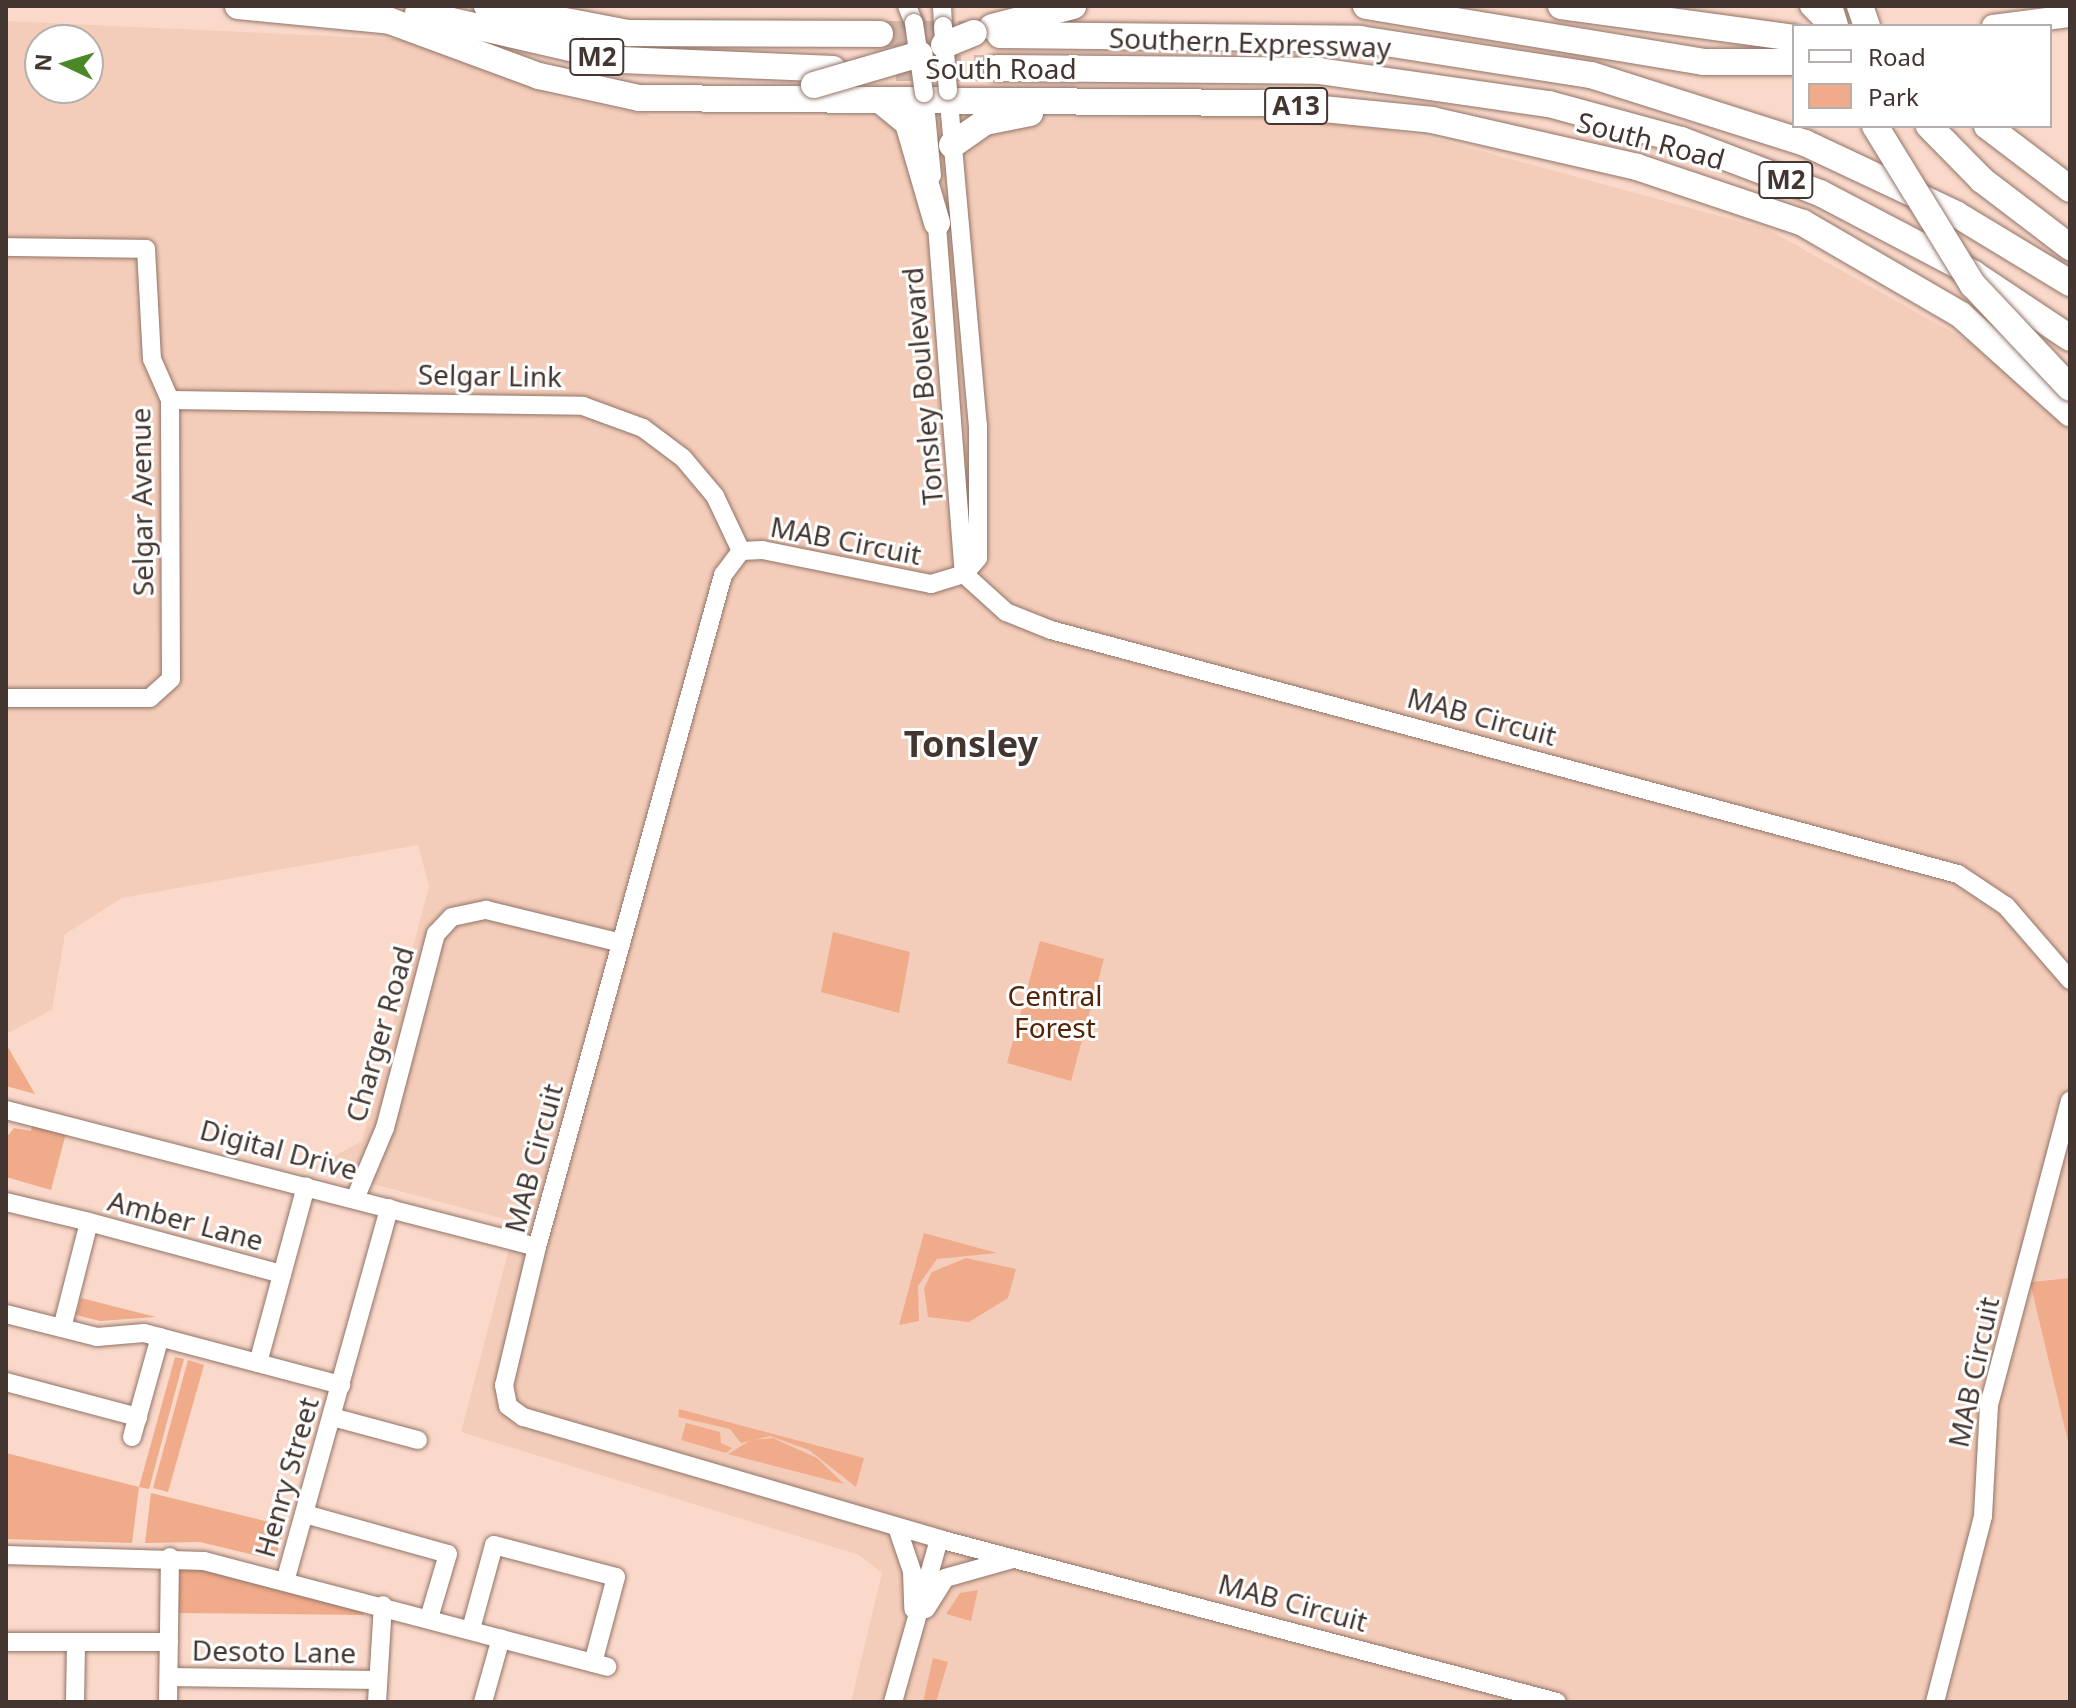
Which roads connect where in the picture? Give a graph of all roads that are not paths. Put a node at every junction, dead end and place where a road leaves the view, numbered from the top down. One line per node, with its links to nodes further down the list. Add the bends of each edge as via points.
1 (238, 6): 23 (highway, South Road / A13, via 390,21 578,87)
2 (366, 6): 19 (highway, M2, via 622,60)
3 (487, 6): 13 (highway, M2, via 629,33)
4 (942, 6): 16 (street, Tonsley Boulevard)
5 (1366, 6): 17 (highway, via 1474,18 1703,62)
6 (1561, 6): 15 (highway)
7 (1811, 6): 11 (main road)
8 (1067, 7): 16 (highway, bridge)
9 (910, 14): 16 (street, Tonsley Boulevard, bridge)
10 (2070, 16): 12 (main road)
11 (1831, 24)
12 (2008, 24)
13 (880, 34)
14 (1000, 35): 34 (highway, Southern Expressway / M2, via 1172,34 1448,48 1643,87 1876,174)
15 (1792, 38)
16 (936, 41): 19 (highway, bridge); 20 (street, Tonsley Boulevard, bridge)
17 (1792, 62)
18 (997, 68): 33 (highway, Southern Expressway / M2, via 1319,71 1549,104 1738,160)
19 (824, 77): 23 (highway)
20 (936, 96): 21 (highway, South Road / A13); 22 (highway, South Road / A13); 28 (street, Tonsley Boulevard); 30 (street, Tonsley Boulevard)
21 (1054, 100): 24 (highway, South Road / A13, via 1263,103); 28 (highway, via 1035,112 985,122)
22 (881, 101): 23 (highway, South Road / A13); 30 (highway, via 908,123)
23 (722, 102)
24 (1432, 120): 33 (highway, via 1570,139 1688,168); 38 (highway, South Road / A13, via 1637,167 1766,207 1886,266 2012,356)
25 (1876, 128): 36 (highway, bridge, via 1973,285)
26 (1931, 128): 32 (highway, via 1982,180)
27 (1990, 128): 29 (highway)
28 (952, 145): 40 (street, Tonsley Boulevard, via 983,532 978,558)
29 (2070, 189)
30 (937, 223): 40 (street, Tonsley Boulevard)
31 (6, 247): 37 (street, Selgar Avenue, via 146,249 152,359)
32 (2070, 247)
33 (1932, 250): 35 (highway, Southern Expressway / M2)
34 (2070, 283)
35 (2070, 338)
36 (2070, 388)
37 (170, 400): 39 (street, Selgar Link, via 583,406 643,428 683,458 715,496); 41 (street, Selgar Avenue, via 171,679 150,698)
38 (2070, 413)
39 (741, 551): 40 (street, MAB Circuit, via 914,584); 42 (street, MAB Circuit, via 723,575)
40 (964, 574): 43 (street, MAB Circuit, via 1006,612 1051,630 1958,874 2006,906)
41 (6, 698)
42 (621, 943): 47 (street, Charger Road, via 486,910 452,917 436,934 385,1128); 51 (street, MAB Circuit)
43 (2070, 980)
44 (2070, 1101): 86 (street, MAB Circuit, via 1989,1405 1983,1516)
45 (6, 1110): 46 (street, Digital Drive)
46 (306, 1186): 47 (street, Digital Drive); 52 (street)
47 (355, 1199): 49 (street, Digital Drive)
48 (6, 1202): 50 (street)
49 (389, 1208): 51 (street, Digital Drive); 58 (street, Henry Street)
50 (89, 1222): 52 (street, Amber Lane); 54 (street, Amber Lane)
51 (537, 1247): 64 (street, MAB Circuit, via 504,1385 508,1406 523,1417)
52 (282, 1274): 56 (street)
53 (6, 1314): 54 (street)
54 (62, 1328): 55 (street)
55 (160, 1337): 56 (street); 59 (street)
56 (258, 1363): 58 (street)
57 (6, 1382): 59 (street)
58 (341, 1385): 60 (street, Henry Street)
59 (138, 1417): 61 (street)
60 (332, 1417): 62 (street); 63 (street, Henry Street)
61 (132, 1437)
62 (418, 1440)
63 (305, 1514): 69 (street, Henry Street); 71 (street, via 448,1554)
64 (897, 1527): 65 (street, MAB Circuit); 72 (street, via 912,1571)
65 (939, 1539): 68 (street, MAB Circuit); 72 (street)
66 (6, 1555): 67 (street)
67 (170, 1557): 69 (street); 76 (street)
68 (1014, 1559): 72 (street, via 945,1578); 85 (street, MAB Circuit)
69 (286, 1578): 70 (street, Henry Street)
70 (383, 1605): 71 (street, Henry Street); 79 (street)
71 (429, 1618): 73 (street, Henry Street)
72 (914, 1628): 84 (street)
73 (471, 1629): 74 (street, Henry Street); 74 (street, Henry Street, via 494,1545 616,1577 600,1665)
74 (501, 1638): 83 (street)
75 (6, 1642): 77 (street)
76 (169, 1642): 77 (street); 78 (street)
77 (76, 1643): 80 (street)
78 (169, 1677): 79 (street, Desoto Lane); 81 (street)
79 (378, 1680): 82 (street)
80 (75, 1702)
81 (168, 1702)
82 (377, 1702)
83 (483, 1702)
84 (893, 1702)
85 (1557, 1702)
86 (1935, 1702)

